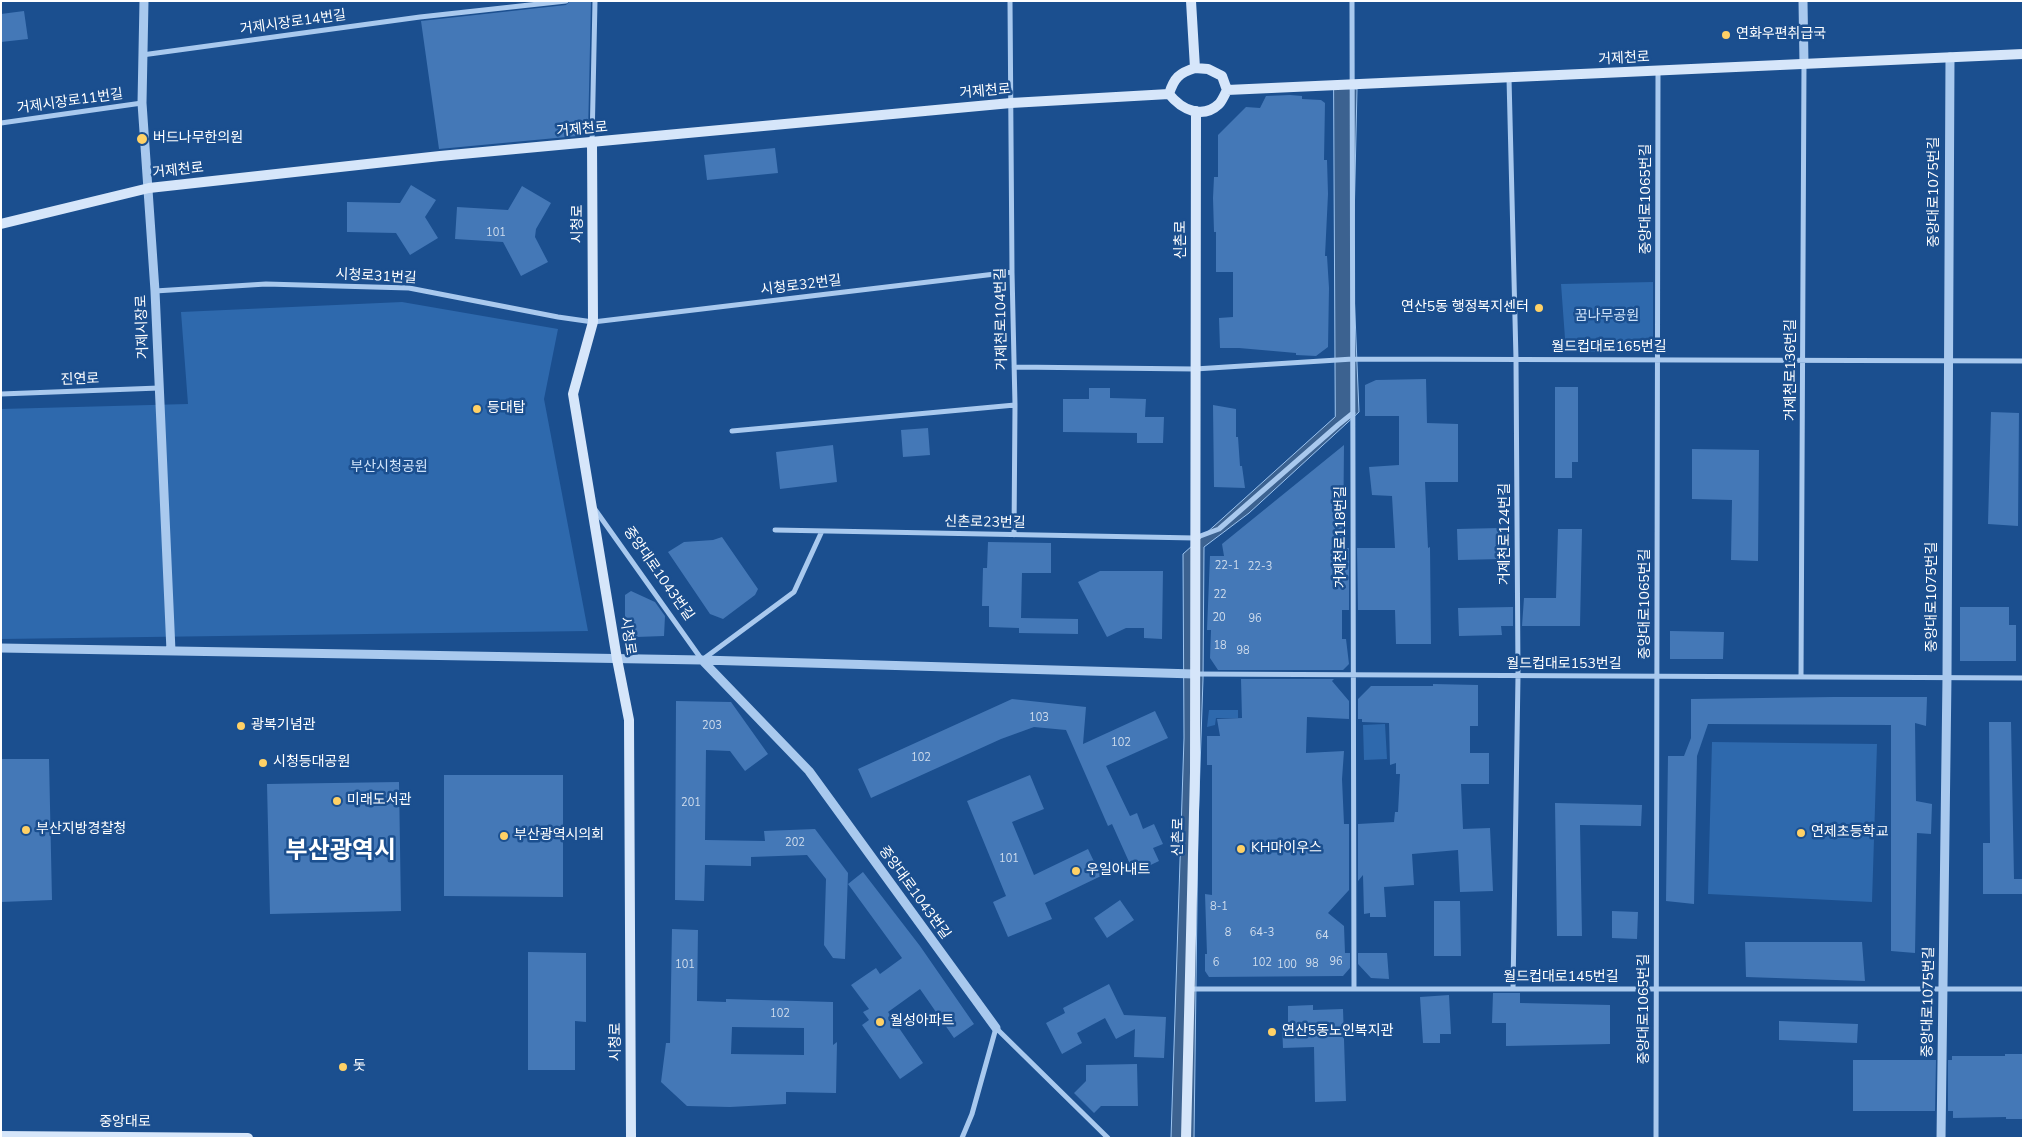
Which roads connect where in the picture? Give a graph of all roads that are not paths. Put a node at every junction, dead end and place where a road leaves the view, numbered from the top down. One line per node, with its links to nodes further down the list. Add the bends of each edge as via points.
1 (144, 1): 9 (street, 거제시장로)
2 (566, 1): 9 (street, 거제시장로14번길, via 420,17)
3 (596, 1): 22 (street)
4 (1010, 1): 19 (street, 거제천로104번길)
5 (1190, 1): 12 (main road)
6 (1352, 1): 15 (street, 거제천로118번길)
7 (1803, 1): 11 (street)
8 (2023, 54): 10 (main road, 거제천로)
9 (142, 55): 18 (street, 거제시장로)
10 (1950, 57): 11 (main road, 거제천로); 32 (street, 중앙대로1075번길)
11 (1804, 64): 13 (main road, 거제천로); 31 (street, 거제천로136번길)
12 (1195, 68): 16 (main road, via 1208,69 1222,76); 17 (main road, via 1183,72 1173,82)
13 (1658, 71): 14 (main road, 거제천로); 30 (street, 중앙대로1065번길)
14 (1509, 78): 15 (main road, 거제천로); 29 (street, 거제천로124번길)
15 (1353, 85): 16 (main road, 거제천로); 28 (street, 거제천로118번길)
16 (1227, 90): 20 (main road, via 1219,104 1206,111)
17 (1169, 94): 19 (main road, 거제천로); 20 (main road, via 1176,103)
18 (142, 103): 21 (street, 거제시장로11번길); 23 (street, 거제시장로)
19 (1012, 103): 22 (main road, 거제천로); 25 (street, 거제천로104번길)
20 (1196, 111): 35 (main road, 신촌로)
21 (1, 123)
22 (592, 143): 23 (main road, 거제천로); 27 (main road, 시청로)
23 (149, 188): 24 (main road, 거제천로); 26 (street, 거제시장로)
24 (1, 224)
25 (1012, 272): 27 (street, 시청로32번길); 34 (street, 거제천로104번길)
26 (155, 290): 27 (street, 시청로31번길, via 266,284 409,288); 36 (street, 거제시장로)
27 (593, 322): 41 (main road, 시청로, via 573,394)
28 (1353, 359): 29 (street, 월드컵대로165번길); 35 (street, 월드컵대로165번길); 39 (street, 거제천로118번길)
29 (1516, 360): 30 (street, 월드컵대로165번길); 52 (street, 거제천로124번길)
30 (1657, 360): 31 (street, 월드컵대로165번길); 53 (street, 중앙대로1065번길)
31 (1804, 360): 32 (street, 월드컵대로165번길); 54 (street, 거제천로136번길)
32 (1948, 361): 33 (street, 월드컵대로165번길); 55 (street, 중앙대로1075번길)
33 (2023, 361)
34 (1014, 367): 35 (street); 38 (street, 거제천로104번길)
35 (1195, 369): 45 (main road, 신촌로)
36 (159, 388): 37 (street, 진연로); 47 (street, 거제시장로)
37 (1, 394)
38 (1015, 406): 40 (street); 44 (street, 거제천로104번길)
39 (1354, 413): 45 (street, via 1219,529); 51 (street, 거제천로118번길)
40 (732, 431)
41 (592, 505): 48 (main road, 시청로); 49 (street, 중앙대로1043번길)
42 (775, 530): 43 (street, 신촌로23번길)
43 (822, 531): 44 (street, 신촌로23번길); 49 (street, via 794,592)
44 (1014, 535): 45 (street, 신촌로23번길)
45 (1195, 538): 50 (main road, 신촌로)
46 (1, 648): 47 (street)
47 (171, 651): 48 (street)
48 (617, 659): 49 (street); 67 (main road, 시청로, via 629,720)
49 (702, 660): 50 (street); 63 (street, 중앙대로1043번길, via 809,771)
50 (1195, 674): 51 (street, 월드컵대로153번길); 57 (main road, 신촌로)
51 (1354, 675): 52 (street, 월드컵대로153번길); 58 (street, 거제천로118번길)
52 (1518, 676): 53 (street, 월드컵대로153번길); 59 (street, 거제천로124번길)
53 (1657, 676): 54 (street, 월드컵대로153번길); 60 (street, 중앙대로1065번길)
54 (1801, 677): 55 (street, 월드컵대로153번길)
55 (1947, 678): 56 (street, 월드컵대로153번길); 61 (street, 중앙대로1075번길)
56 (2023, 678)
57 (1190, 989): 58 (street, 월드컵대로145번길); 70 (main road, 신촌로)
58 (1354, 989): 59 (street, 월드컵대로145번길)
59 (1513, 989): 60 (street, 월드컵대로145번길)
60 (1656, 989): 61 (street, 월드컵대로145번길); 71 (street, 중앙대로1065번길)
61 (1942, 989): 62 (street, 월드컵대로145번길); 72 (street, 중앙대로1075번길)
62 (2023, 989)
63 (996, 1028): 68 (street); 69 (street, 중앙대로1043번길)
64 (1, 1136): 65 (main road, 중앙대로)
65 (140, 1137): 66 (main road, 중앙대로)
66 (248, 1138)
67 (631, 1138)
68 (962, 1138)
69 (1108, 1138)
70 (1186, 1138)
71 (1656, 1138)
72 (1942, 1138)

